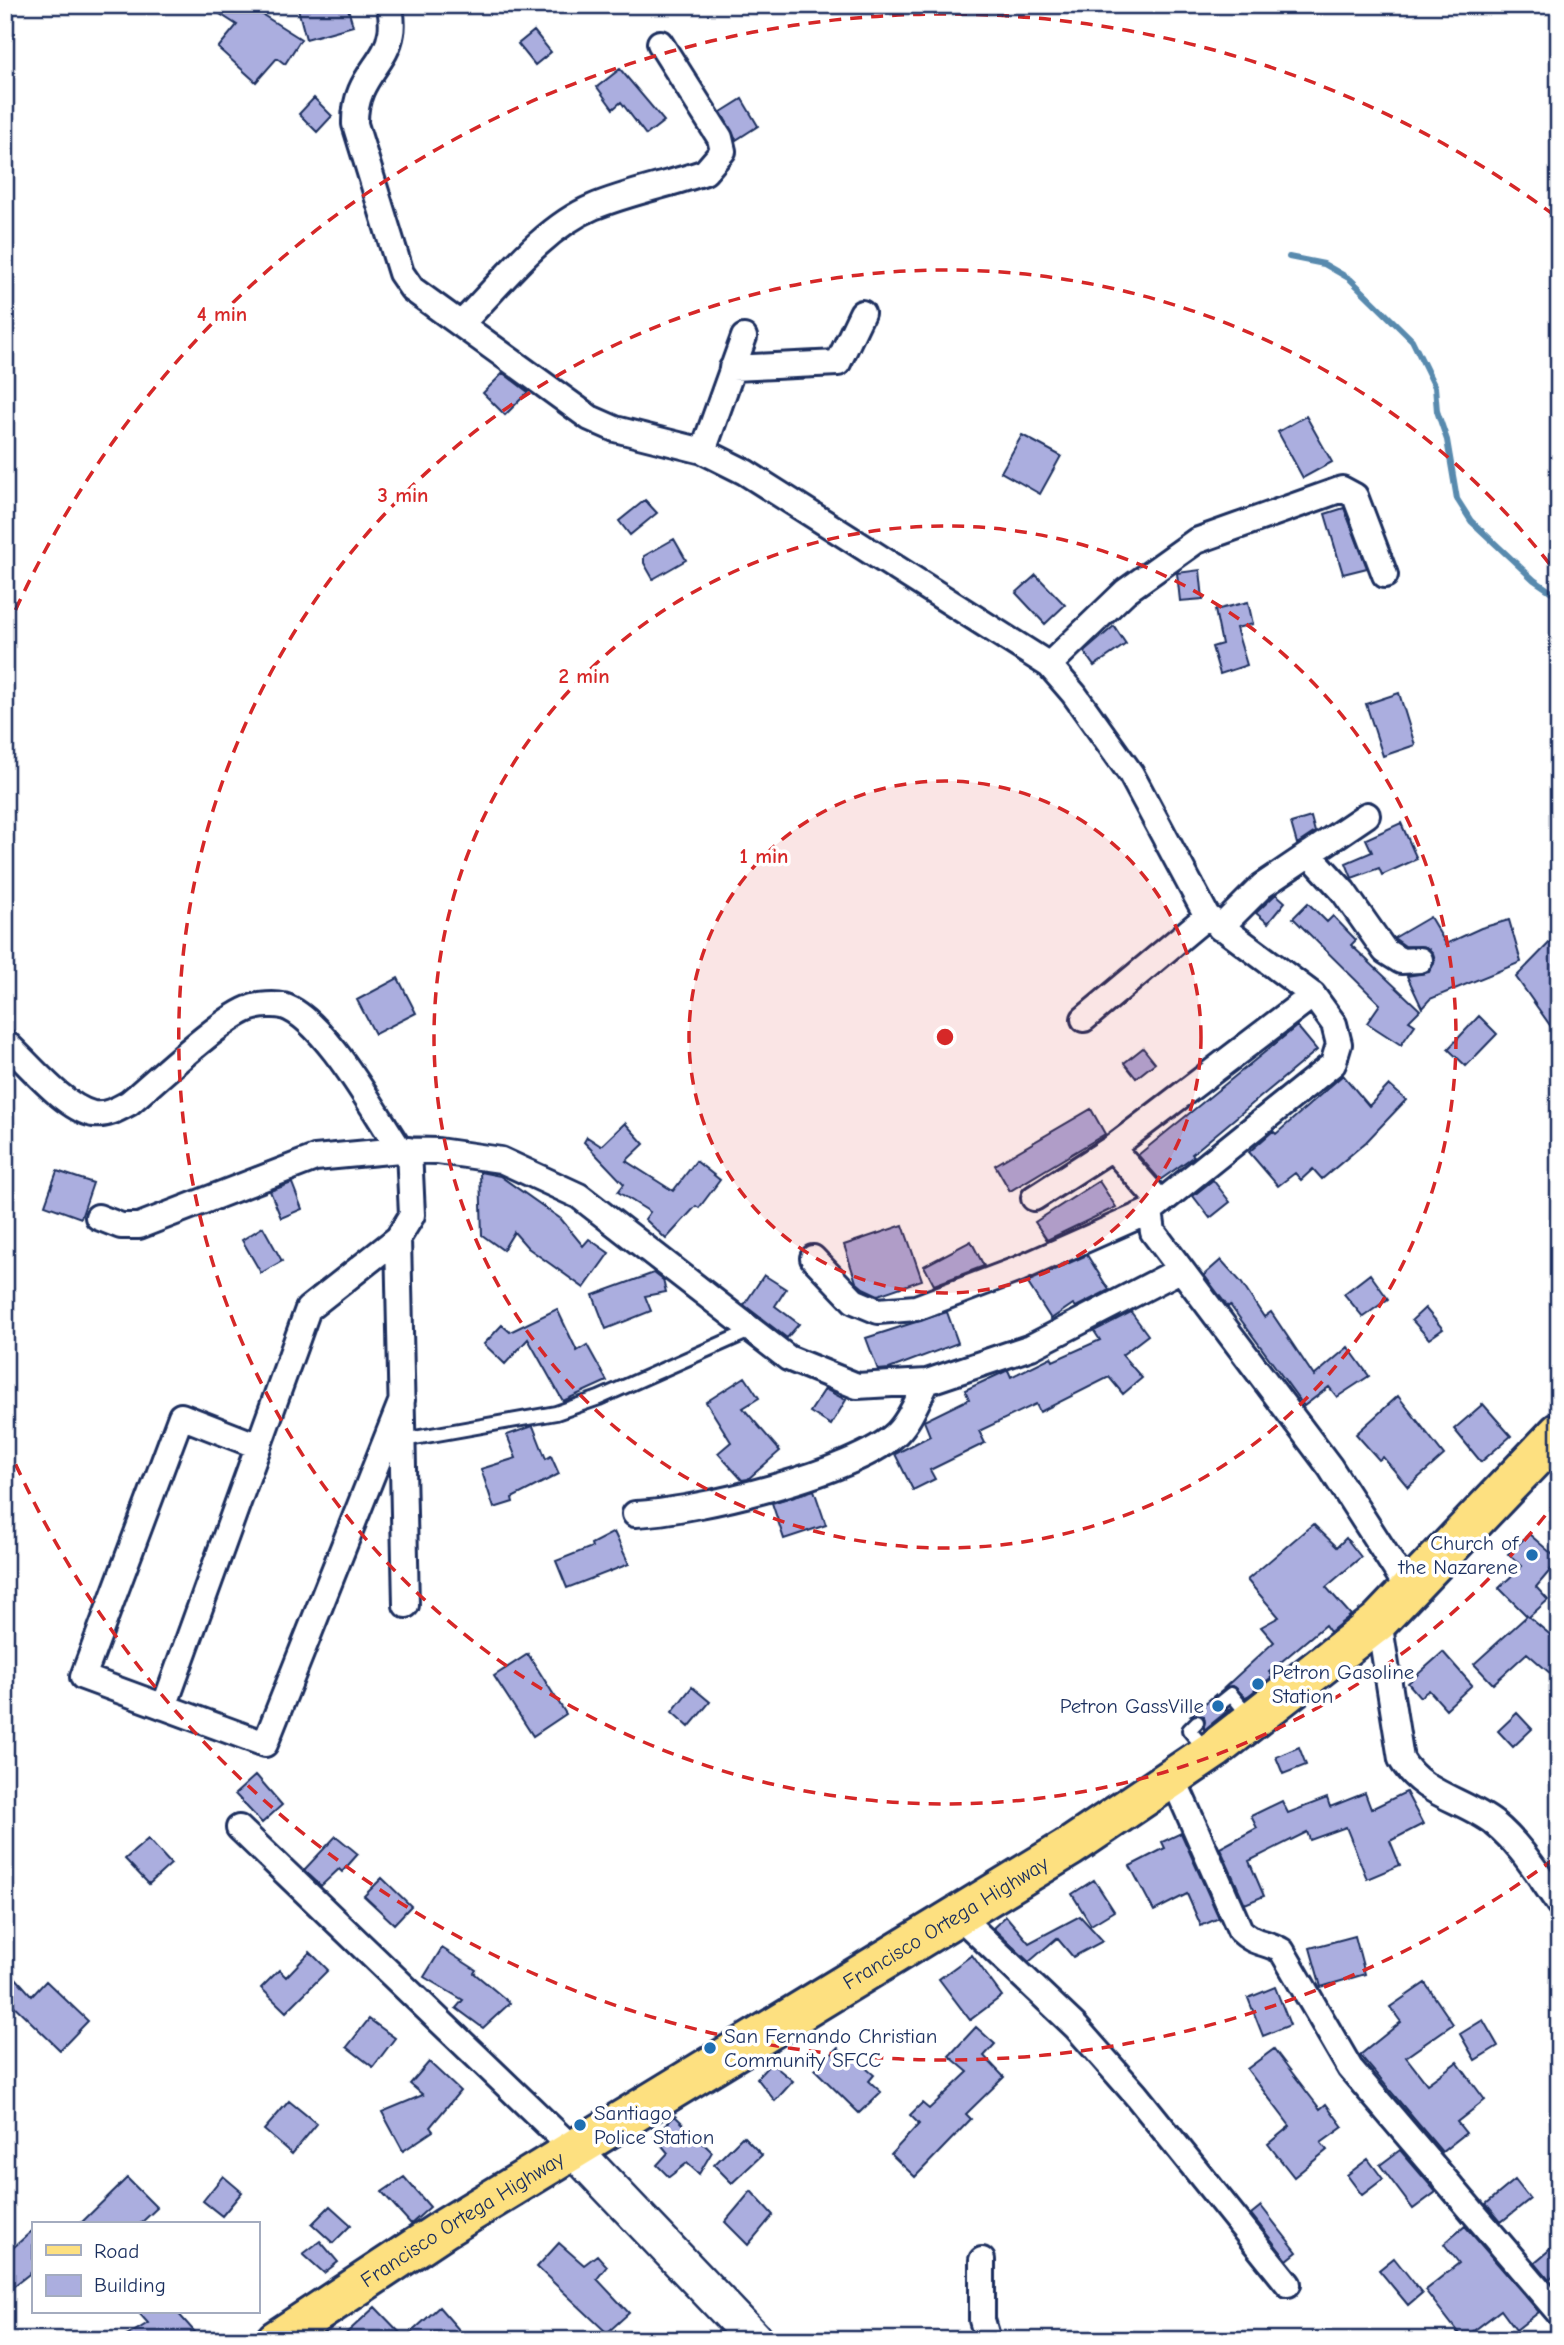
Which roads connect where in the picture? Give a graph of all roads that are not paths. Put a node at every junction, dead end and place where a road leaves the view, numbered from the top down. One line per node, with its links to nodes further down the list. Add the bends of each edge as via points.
1 (390, 5): 4 (street, via 389,42 364,80 355,124 401,273 428,302)
2 (660, 43): 4 (street, via 720,138 723,151 717,160 705,172 592,207 567,222)
3 (862, 313): 6 (street, via 838,363)
4 (461, 324): 7 (street, via 590,418 615,429)
5 (744, 337): 6 (street)
6 (732, 368): 7 (street)
7 (703, 451): 9 (street, via 746,472)
8 (1385, 575): 9 (street, via 1355,496 1342,489 1196,541 1126,591)
9 (1049, 665): 12 (street, via 1131,774)
10 (1367, 815): 11 (street)
11 (1309, 854): 12 (street); 13 (street, via 1351,901 1385,951 1401,961)
12 (1213, 922): 14 (street); 15 (street)
13 (1420, 960)
14 (1313, 995): 17 (street); 20 (street, via 1334,1024 1339,1044 1333,1063)
15 (1084, 1019)
16 (5, 1042): 18 (street, via 72,1105 94,1114 112,1112 225,1023 250,1008 281,1005 300,1014 325,1038)
17 (1112, 1147): 19 (street); 20 (street)
18 (404, 1150): 21 (street, via 315,1158 139,1226 121,1226); 22 (street, via 412,1214); 25 (street, via 501,1160 579,1196)
19 (1034, 1198)
20 (1155, 1206): 23 (street, via 1019,1269 916,1308 878,1311 853,1301); 24 (street, via 1153,1232)
21 (98, 1217)
22 (398, 1238): 27 (street); 30 (street, via 308,1309)
23 (813, 1258)
24 (1180, 1270): 26 (street, via 1031,1347); 32 (street, via 1330,1467)
25 (752, 1329): 26 (street, via 788,1358 857,1386); 29 (lane, via 556,1413)
26 (927, 1382): 31 (street, via 899,1431 887,1442 827,1471 689,1509)
27 (402, 1400): 29 (street); 35 (street, via 265,1744)
28 (1559, 1432): 32 (main road, Francisco Ortega Highway)
29 (403, 1440): 33 (street)
30 (258, 1446): 35 (street); 35 (street, via 181,1416 83,1677)
31 (635, 1514)
32 (1409, 1590): 34 (main road, Francisco Ortega Highway)
33 (406, 1605)
34 (1379, 1621): 36 (main road, Francisco Ortega Highway, via 1237,1711 1203,1738); 38 (street, via 1401,1759 1408,1771 1493,1822 1528,1858)
35 (164, 1707)
36 (1173, 1778): 39 (main road, Francisco Ortega Highway); 43 (street, via 1240,1930 1254,1942 1282,1951 1358,2078)
37 (239, 1828): 40 (street)
38 (1559, 1904)
39 (959, 1916): 40 (main road, Francisco Ortega Highway); 42 (street, via 1076,2027)
40 (573, 2150): 44 (main road, Francisco Ortega Highway, via 382,2268); 45 (street)
41 (982, 2260): 46 (street, via 982,2320)
42 (1288, 2284)
43 (1559, 2313)
44 (276, 2340)
45 (755, 2340)
46 (988, 2340)

